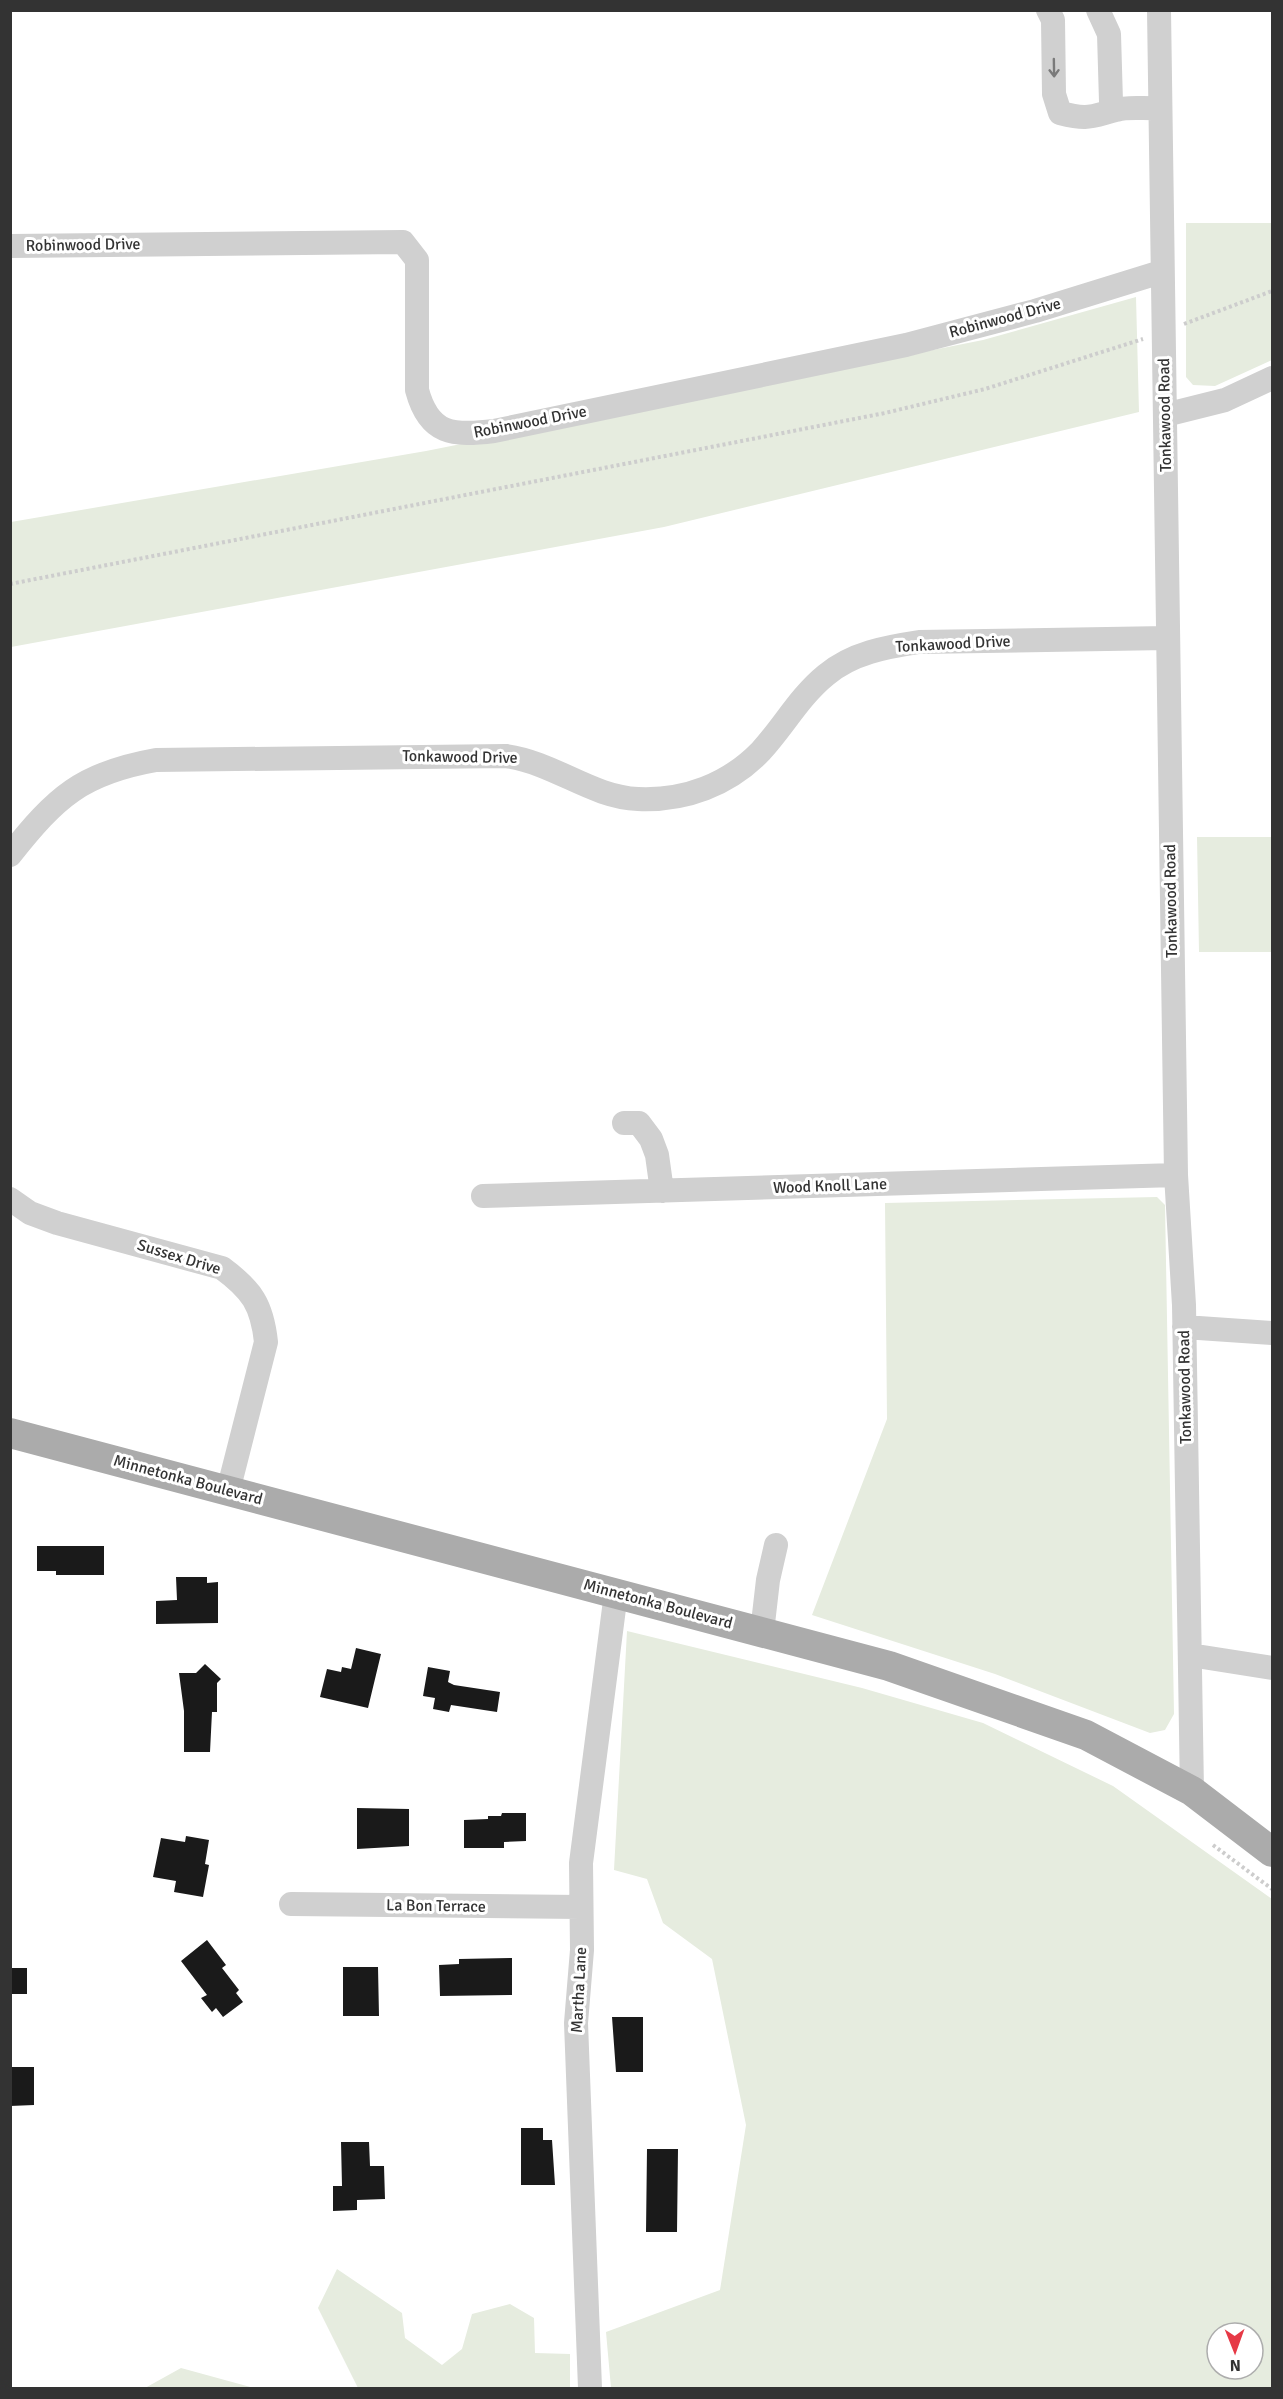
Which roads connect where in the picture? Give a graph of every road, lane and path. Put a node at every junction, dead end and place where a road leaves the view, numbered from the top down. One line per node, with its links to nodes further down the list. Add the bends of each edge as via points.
1 (1048, 10): 5 (street, one-way to 5, via 1053,20 1054,94 1060,113 1100,117)
2 (1098, 10): 5 (street, via 1109,34 1111,102)
3 (1159, 10): 4 (street, Tonkawood Road)
4 (1159, 108): 5 (street); 7 (street, Tonkawood Road)
5 (1117, 109)
6 (10, 246): 7 (street, Robinwood Drive, via 403,242 417,260 417,390 422,409 433,423 462,435 906,345)
7 (1161, 272): 9 (street, Tonkawood Road)
8 (1272, 291): 9 (path)
9 (1163, 332): 11 (street, Tonkawood Road); 12 (path, via 996,386 885,413)
10 (1272, 378): 11 (street, via 1226,400)
11 (1165, 415): 13 (street, Tonkawood Road)
12 (10, 584)
13 (1167, 638): 14 (street, Tonkawood Drive, via 919,642 856,656 827,673 803,695 762,750 735,773 705,790 671,798 637,799 602,793 550,767 506,756 156,760 122,766 61,797); 16 (street, Tonkawood Road)
14 (10, 855)
15 (624, 1123): 17 (street, via 639,1123 651,1139)
16 (1176, 1175): 17 (street, Wood Knoll Lane); 20 (street, Tonkawood Road)
17 (662, 1191): 18 (street, Wood Knoll Lane)
18 (483, 1196)
19 (10, 1199): 23 (street, Sussex Drive, via 30,1213 57,1223 222,1268 256,1299 266,1342)
20 (1184, 1327): 21 (street); 27 (street, Tonkawood Road)
21 (1272, 1333)
22 (10, 1433): 23 (main road, Minnetonka Boulevard)
23 (228, 1491): 25 (main road, Minnetonka Boulevard)
24 (776, 1545): 26 (street)
25 (616, 1593): 26 (main road, Minnetonka Boulevard); 34 (street, Martha Lane, via 581,1863)
26 (762, 1632): 29 (main road, Minnetonka Boulevard, via 889,1666 1086,1735)
27 (1190, 1655): 28 (street); 29 (street, Tonkawood Road)
28 (1272, 1668)
29 (1192, 1791): 31 (main road, Minnetonka Boulevard)
30 (1213, 1845): 32 (path)
31 (1272, 1852)
32 (1272, 1889)
33 (291, 1904): 34 (street, La Bon Terrace)
34 (582, 1907): 35 (street, Martha Lane, via 576,2023)
35 (590, 2388)

